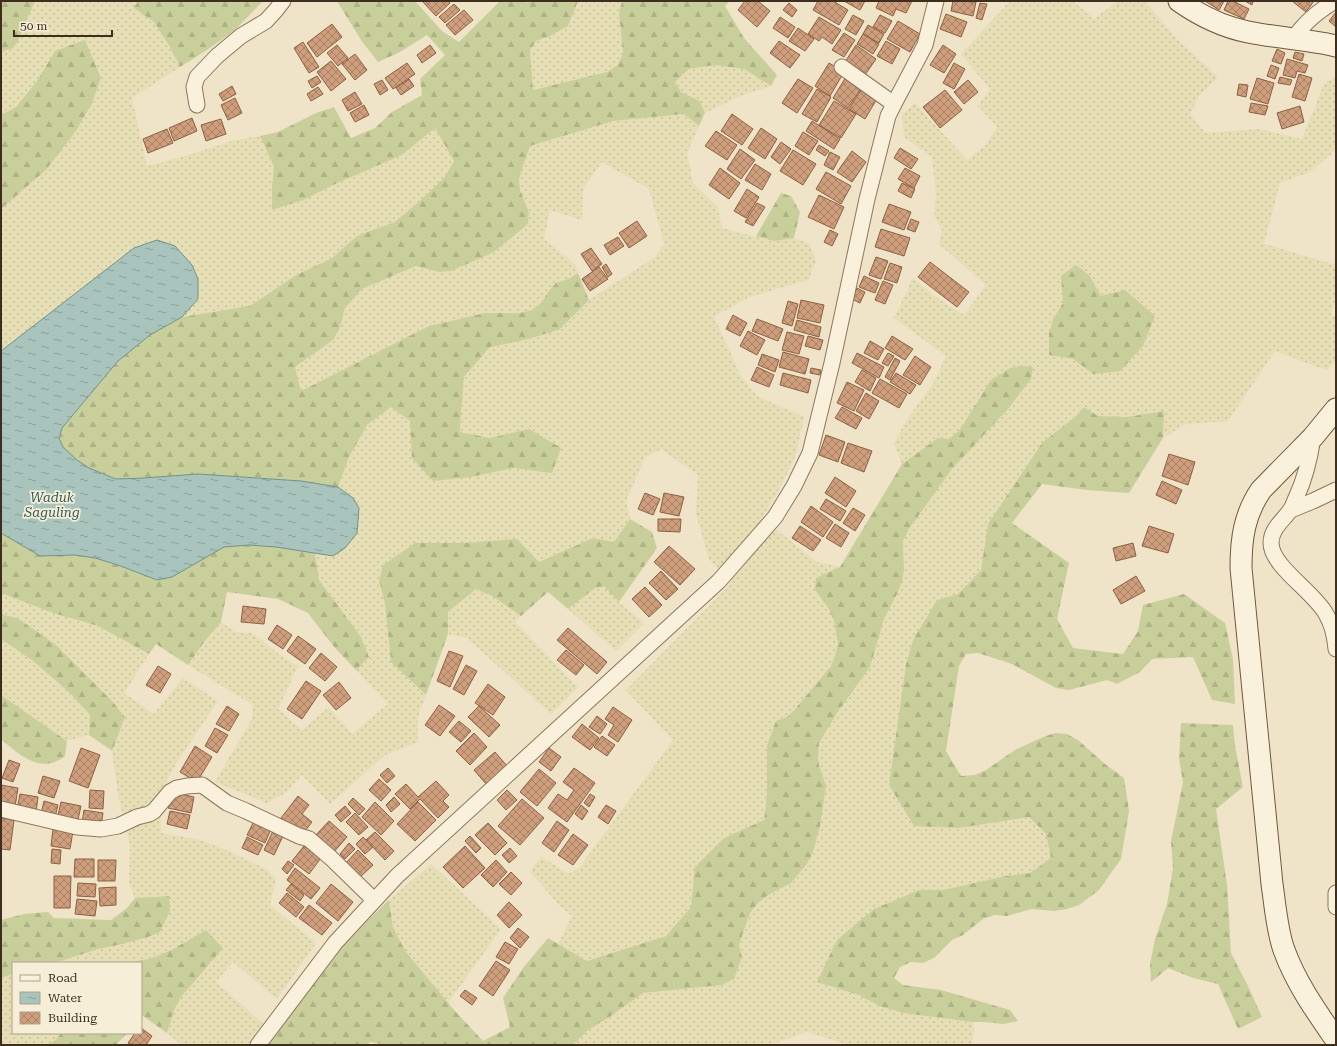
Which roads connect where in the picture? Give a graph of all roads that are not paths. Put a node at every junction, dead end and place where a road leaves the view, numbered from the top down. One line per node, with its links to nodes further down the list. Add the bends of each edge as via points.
1 (283, 1): 9 (street, via 266,21 241,36 197,77 194,87)
2 (936, 1): 8 (street, via 925,45)
3 (1335, 1): 5 (street, via 1317,12)
4 (1191, 5): 5 (main road, via 1218,22 1246,32)
5 (1293, 39): 6 (main road)
6 (1336, 46)
7 (842, 67): 8 (street)
8 (894, 104): 17 (street, via 888,116 867,199 810,453 775,517 719,581)
9 (197, 105)
10 (1336, 409): 11 (main road)
11 (1313, 437): 13 (street, via 1306,473); 19 (main road, via 1261,490 1255,500 1246,520 1241,546 1241,568 1277,918 1284,949 1297,979 1310,1004)
12 (1336, 491): 13 (street)
13 (1291, 510): 14 (street, via 1279,522 1273,533 1273,552 1326,614)
14 (1336, 649)
15 (1, 809): 17 (street, via 77,827 101,829 118,826 150,814 177,788 202,785 227,803 309,839)
16 (1336, 893): 18 (street)
17 (374, 900): 20 (street, via 335,943)
18 (1336, 907)
19 (1336, 1040)
20 (258, 1045)

